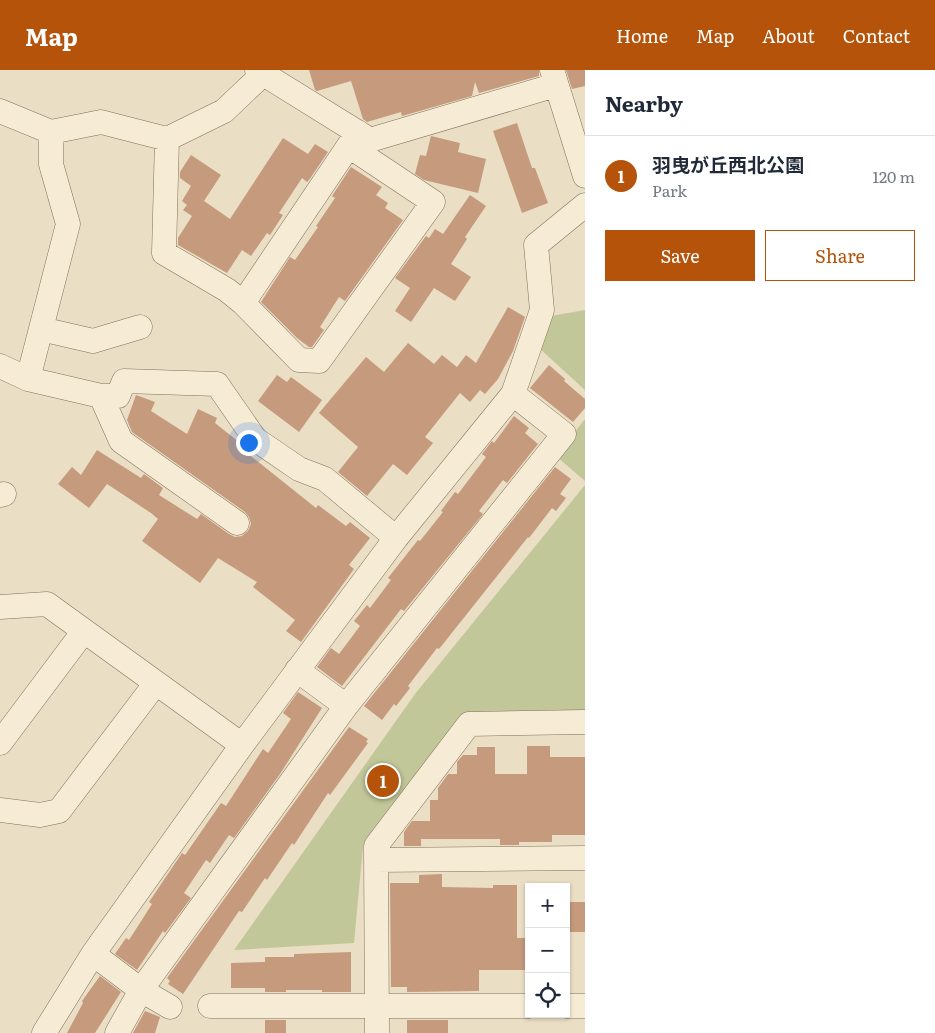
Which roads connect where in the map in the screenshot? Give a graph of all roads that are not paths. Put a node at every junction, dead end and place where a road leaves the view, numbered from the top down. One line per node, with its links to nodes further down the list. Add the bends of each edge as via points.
1 (260, 72): 5 (street, via 224,111); 6 (street)
2 (554, 78): 6 (street, via 370,140); 7 (street)
3 (0, 111): 4 (street)
4 (52, 132): 5 (street, via 101,122); 11 (street, via 51,164 68,224)
5 (167, 139): 9 (street, via 164,253)
6 (354, 139): 9 (street); 9 (street, via 433,202 319,361 299,360)
7 (585, 176)
8 (585, 205): 14 (street, via 536,245 542,310)
9 (243, 303)
10 (140, 327): 11 (street, via 93,340)
11 (41, 328): 13 (street)
12 (0, 366): 13 (street)
13 (28, 379): 15 (street)
14 (513, 394): 17 (street); 22 (street, via 564,434)
15 (101, 396): 16 (street, via 121,441); 17 (street, via 118,396 124,381 218,384 256,439 299,469 325,479)
16 (237, 523)
17 (396, 538): 20 (street)
18 (0, 607): 19 (street, via 47,604)
19 (84, 631): 21 (street); 24 (street)
20 (297, 670): 22 (street); 25 (street)
21 (156, 683): 25 (street); 26 (street, via 59,811 40,815)
22 (346, 706): 30 (street)
23 (585, 722): 28 (street, via 469,724 376,846)
24 (0, 743)
25 (242, 745): 29 (street)
26 (0, 810)
27 (585, 858): 28 (street)
28 (376, 860): 36 (street)
29 (93, 954): 30 (street); 37 (street)
30 (141, 990): 35 (street); 38 (street)
31 (210, 1006): 36 (street)
32 (525, 1006): 36 (street)
33 (570, 1006): 34 (street)
34 (585, 1006)
35 (170, 1007)
36 (377, 1007): 39 (street)
37 (44, 1033)
38 (117, 1033)
39 (377, 1033)

